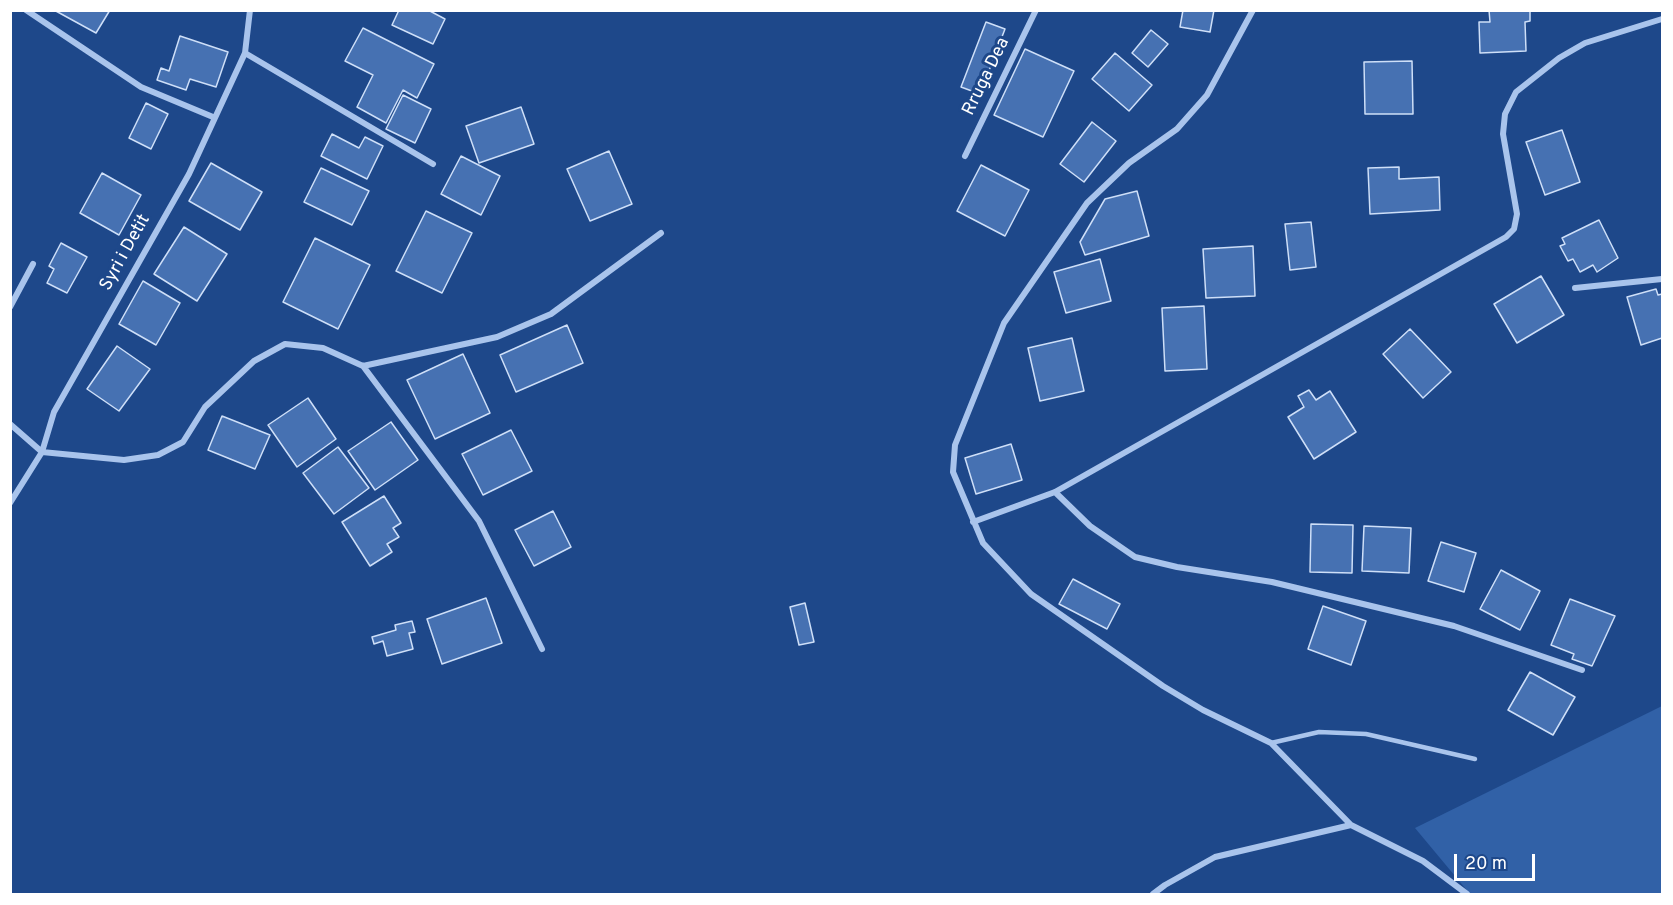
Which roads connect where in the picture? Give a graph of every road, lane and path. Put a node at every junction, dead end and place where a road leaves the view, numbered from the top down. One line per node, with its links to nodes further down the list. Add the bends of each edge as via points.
1 (26, 10): 7 (street, via 141,87)
2 (250, 10): 6 (street, Syri i Detit)
3 (1036, 10): 8 (street, Rruga Dea)
4 (1253, 10): 20 (street, via 1207,95 1177,129 1129,163 1087,203 1004,323 955,445 953,472)
5 (1662, 19): 18 (street, via 1586,43 1559,58 1516,92 1505,114 1503,134 1517,214 1514,229 1506,237)
6 (245, 53): 7 (street, Syri i Detit); 9 (street)
7 (213, 117): 17 (street, Syri i Detit, via 189,174 54,412)
8 (965, 156)
9 (433, 164)
10 (661, 233): 15 (street, via 551,314 497,337)
11 (33, 264): 14 (street)
12 (1662, 279): 13 (street)
13 (1575, 288)
14 (10, 307)
15 (363, 366): 17 (street, via 323,348 285,344 254,361 205,407 183,442 158,455 124,460); 21 (street, via 480,521)
16 (10, 424): 17 (street)
17 (42, 452): 19 (street, Syri i Detit)
18 (1055, 492): 20 (street); 22 (street, via 1090,526 1135,557 1272,582 1454,626)
19 (10, 503)
20 (973, 522): 23 (street, via 983,543 1031,594 1163,686)
21 (542, 649)
22 (1582, 670)
23 (1271, 743): 24 (lane, via 1319,732 1366,734); 25 (street)
24 (1475, 759)
25 (1351, 825): 26 (street, via 1215,857); 27 (street, via 1423,861)
26 (1153, 894)
27 (1467, 894)

